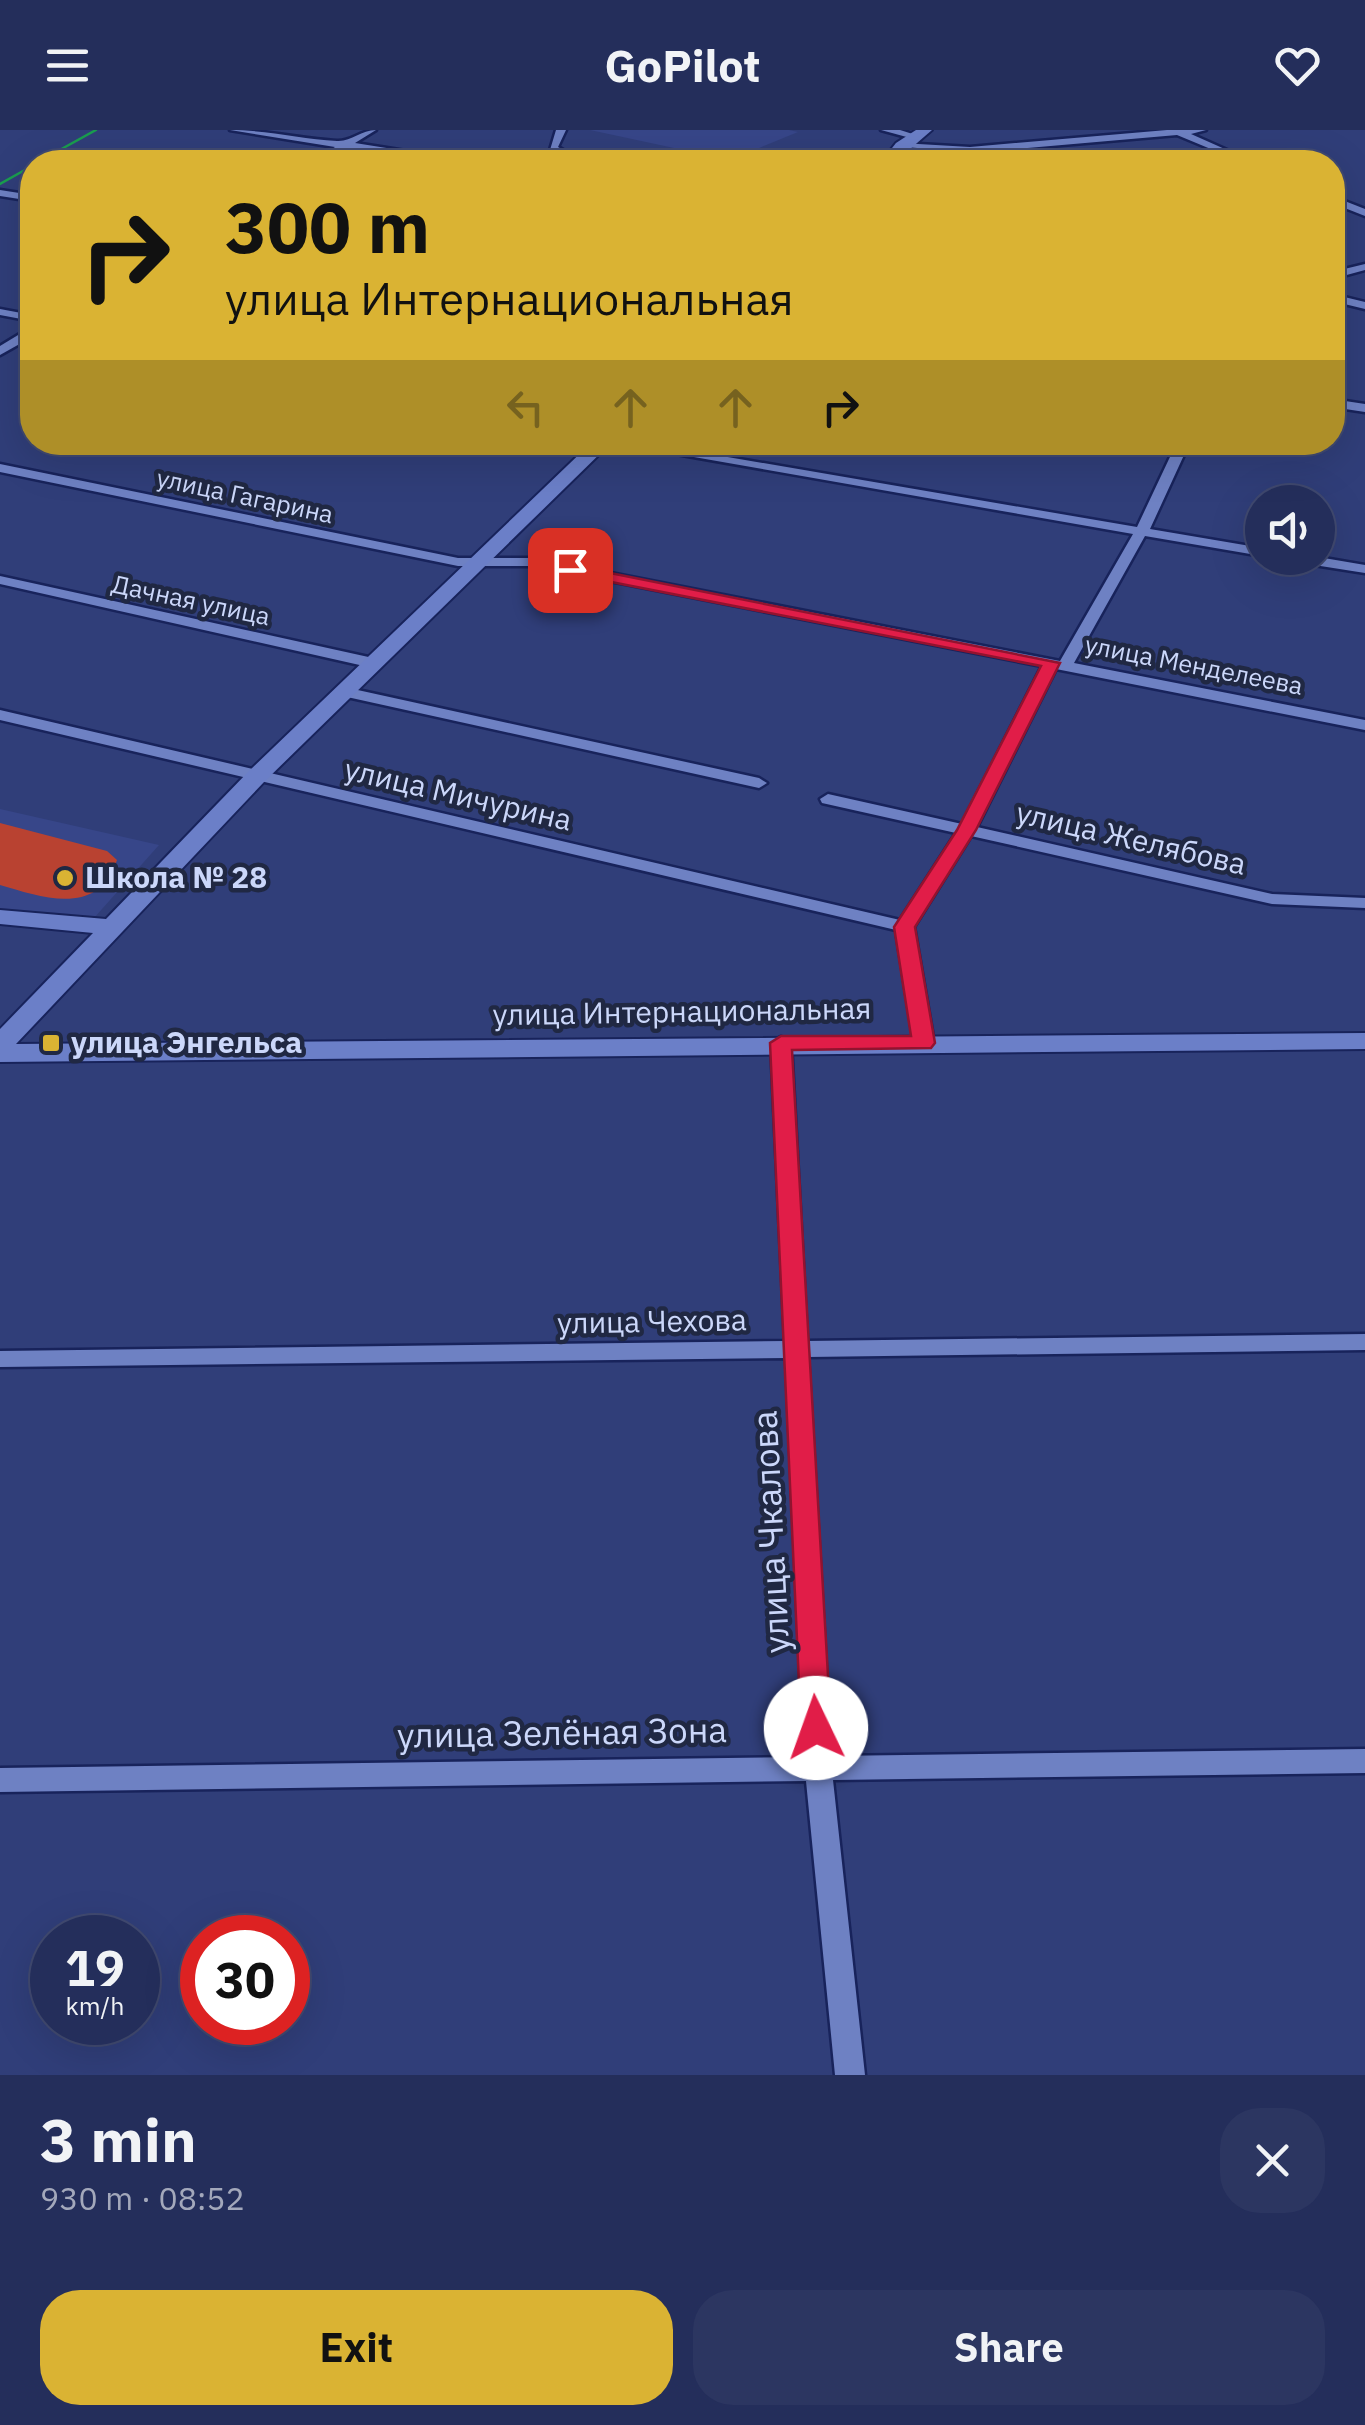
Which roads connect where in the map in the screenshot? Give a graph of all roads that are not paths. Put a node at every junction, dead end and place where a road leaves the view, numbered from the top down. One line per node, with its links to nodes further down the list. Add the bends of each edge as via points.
1 (235, 130): 7 (street)
2 (372, 130): 7 (street)
3 (886, 130): 6 (street)
4 (1200, 130): 5 (street)
5 (1180, 132): 12 (street); 13 (street)
6 (920, 133): 8 (main road)
7 (346, 144): 9 (street); 10 (street)
8 (902, 146): 11 (main road); 12 (street)
9 (336, 150)
10 (387, 150)
11 (898, 150)
12 (970, 150)
13 (1222, 150)
14 (590, 455): 20 (main road)
15 (690, 455): 18 (street)
16 (1178, 455): 18 (street)
17 (0, 468): 20 (street, улица Гагарина, via 450,561)
18 (1141, 532): 19 (street); 25 (street)
19 (1245, 549)
20 (482, 559): 24 (main road); 25 (street, улица Менделеева, via 534,562)
21 (1335, 564): 22 (street)
22 (1365, 569)
23 (0, 580): 24 (street, Дачная улица)
24 (372, 662): 26 (main road)
25 (1058, 664): 28 (street, улица Менделеева); 32 (street)
26 (344, 692): 29 (main road); 30 (street)
27 (0, 715): 29 (street, улица Мичурина)
28 (1365, 725)
29 (256, 777): 35 (main road); 36 (street, улица Мичурина)
30 (759, 783)
31 (828, 799): 32 (street, улица Желябова)
32 (967, 830): 33 (street, улица Желябова, via 1272,898); 36 (street)
33 (1365, 903)
34 (0, 917): 35 (main road)
35 (113, 926): 40 (main road)
36 (905, 927): 39 (street)
37 (1365, 1041): 39 (main road, улица Интернациональная)
38 (781, 1043): 39 (main road, улица Интернациональная); 41 (main road, улица Интернациональная); 43 (street, улица Чкалова)
39 (924, 1043)
40 (0, 1045)
41 (0, 1053)
42 (1365, 1342): 43 (street, улица Чехова)
43 (797, 1351): 44 (street, улица Чехова); 46 (street, улица Чкалова)
44 (0, 1359)
45 (1365, 1760): 46 (street, улица Зелёная Зона)
46 (818, 1766): 47 (street, улица Зелёная Зона); 48 (street, улица Чкалова)
47 (0, 1780)
48 (850, 2075)

